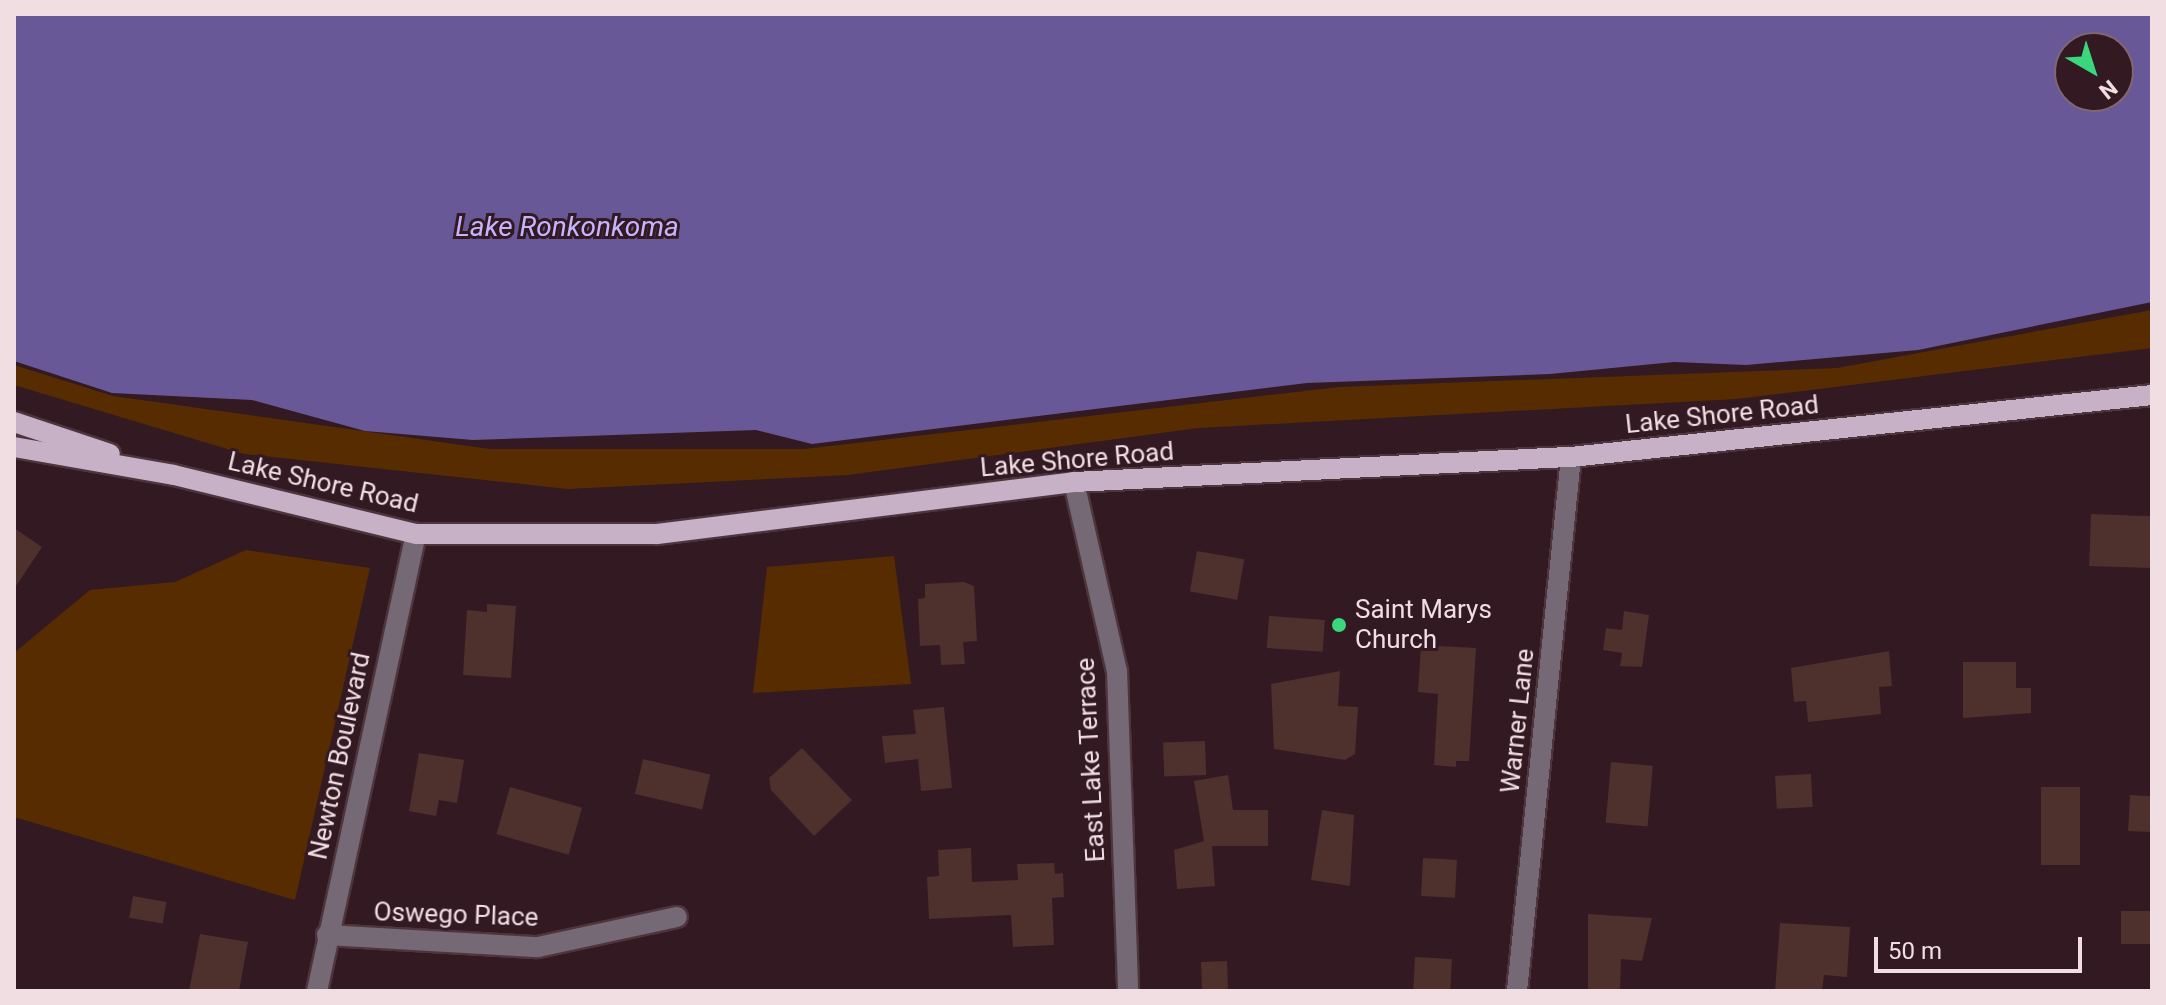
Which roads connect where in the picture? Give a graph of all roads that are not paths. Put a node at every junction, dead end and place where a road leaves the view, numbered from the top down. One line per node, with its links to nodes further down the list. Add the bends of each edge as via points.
1 (2152, 395): 4 (main road, Lake Shore Road)
2 (14, 422): 5 (main road)
3 (14, 447): 5 (main road, Lake Shore Road)
4 (1571, 457): 6 (main road, Lake Shore Road); 12 (street, Warner Lane)
5 (174, 475): 7 (main road, Lake Shore Road)
6 (1074, 482): 7 (main road, Lake Shore Road, via 657,534); 11 (street, East Lake Terrace, via 1117,671)
7 (416, 534): 9 (street, Newton Boulevard)
8 (677, 917): 9 (street, Oswego Place, via 538,947)
9 (327, 935): 10 (street, Newton Boulevard)
10 (317, 991)
11 (1128, 991)
12 (1517, 991)

